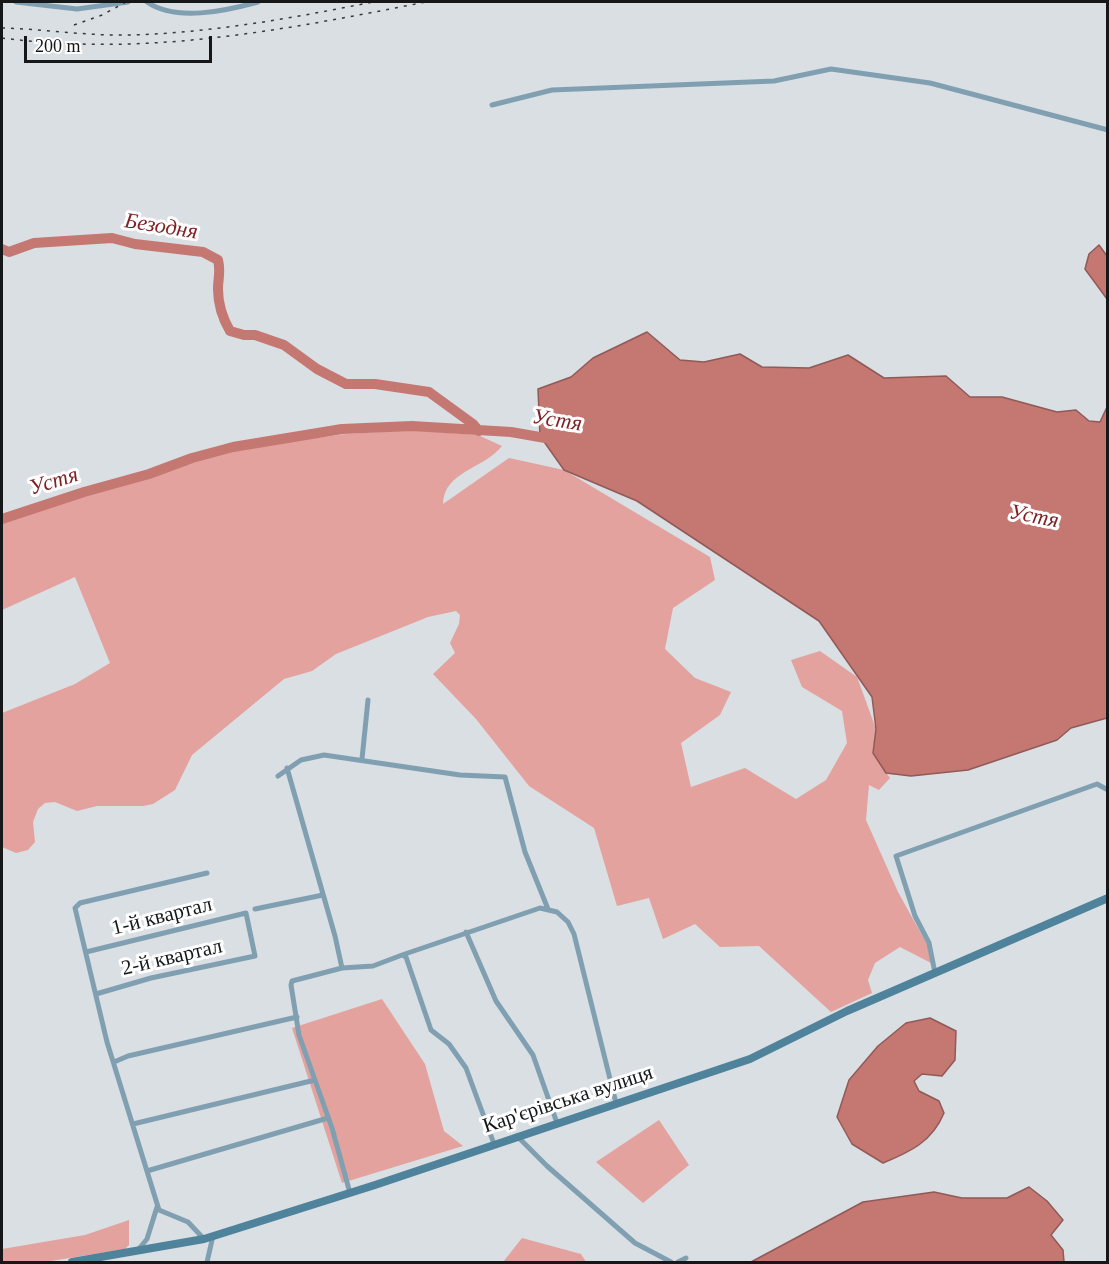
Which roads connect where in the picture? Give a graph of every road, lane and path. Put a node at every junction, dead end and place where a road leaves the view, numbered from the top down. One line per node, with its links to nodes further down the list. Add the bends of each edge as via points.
1 (16, 2): 2 (street, via 77,9)
2 (128, 2)
3 (147, 2): 4 (street, via 160,10 193,12)
4 (258, 2)
5 (492, 105): 6 (street, via 552,90 774,81 831,69 930,83)
6 (1107, 130)
7 (368, 700): 8 (street)
8 (362, 759): 9 (street, via 324,755); 16 (street, via 460,776 505,777 525,852)
9 (287, 768): 10 (street); 13 (street)
10 (278, 776)
11 (1107, 790): 22 (street, via 1097,784 896,856 915,916 929,943)
12 (207, 873): 18 (street, 1-й квартал, via 77,905)
13 (323, 895): 15 (street); 21 (street)
14 (1107, 898): 22 (street, Кар'єрівська вулиця)
15 (255, 909)
16 (548, 909): 17 (street, via 540,908); 27 (street, via 568,922 574,934)
17 (466, 932): 19 (street); 29 (street, via 496,1001 533,1055)
18 (86, 952): 20 (street, 1-й квартал, via 246,913); 23 (street)
19 (402, 955): 21 (street, via 373,966); 32 (street, via 409,962 431,1030 449,1044 466,1068)
20 (255, 956): 23 (street, 2-й квартал)
21 (342, 968): 24 (street, via 292,981)
22 (935, 974): 27 (street, Кар'єрівська вулиця, via 847,1011 750,1059)
23 (96, 994): 25 (street)
24 (297, 1017): 25 (street); 26 (street, via 299,1035)
25 (114, 1062): 30 (street)
26 (315, 1080): 28 (street); 30 (street)
27 (616, 1103): 29 (street, Кар'єрівська вулиця)
28 (328, 1118): 33 (street); 34 (street)
29 (557, 1123): 31 (street, Кар'єрівська вулиця)
30 (133, 1124): 33 (street)
31 (517, 1136): 32 (street, Кар'єрівська вулиця); 42 (street, via 635,1243)
32 (494, 1144): 34 (street, Кар'єрівська вулиця)
33 (147, 1171): 35 (street)
34 (350, 1192): 36 (street, Кар'єрівська вулиця)
35 (157, 1205): 37 (street, via 162,1212 188,1222); 38 (street, via 147,1239)
36 (213, 1236): 37 (street, Кар'єрівська вулиця); 41 (street)
37 (204, 1239): 38 (street, Кар'єрівська вулиця)
38 (138, 1251): 40 (street, Кар'єрівська вулиця)
39 (686, 1258): 43 (street)
40 (72, 1263)
41 (207, 1263)
42 (671, 1263)
43 (678, 1263)

